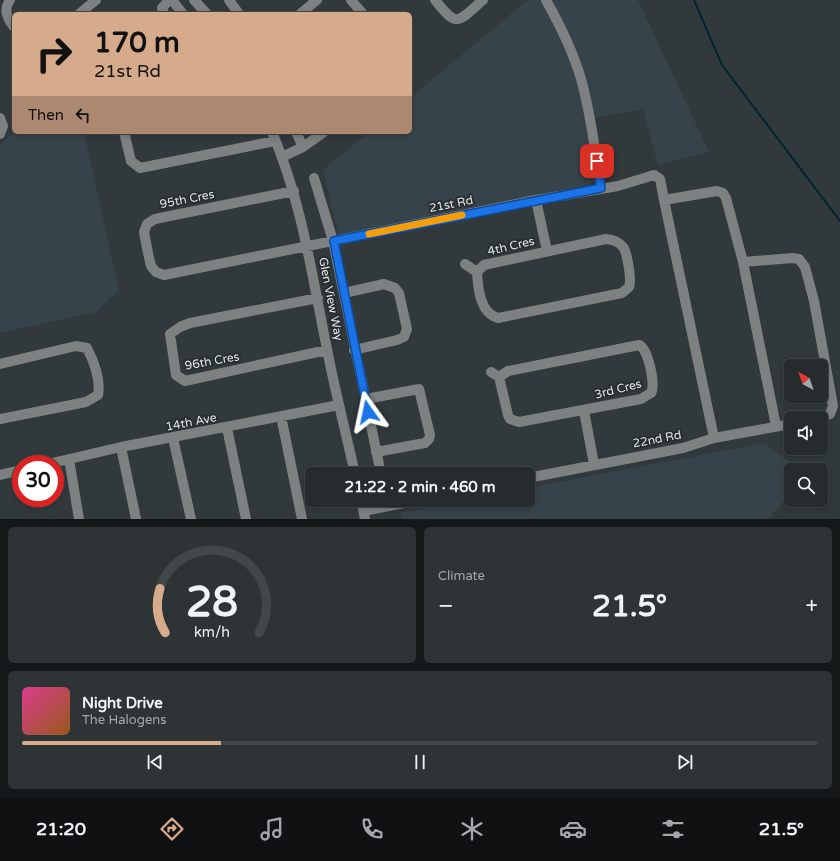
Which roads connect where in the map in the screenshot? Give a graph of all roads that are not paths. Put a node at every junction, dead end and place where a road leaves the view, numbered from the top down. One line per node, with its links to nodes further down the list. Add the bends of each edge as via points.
1 (10, 0): 18 (street, via 5,10)
2 (96, 0): 11 (street)
3 (170, 0): 12 (street, via 162,8); 13 (street)
4 (194, 0): 14 (street)
5 (229, 0): 15 (street)
6 (316, 0): 16 (street)
7 (351, 0): 17 (street)
8 (435, 0): 9 (street, via 454,20 461,18)
9 (483, 0)
10 (546, 0): 28 (street, via 571,51 581,80)
11 (81, 12)
12 (163, 12)
13 (181, 12)
14 (204, 12)
15 (238, 12)
16 (302, 12)
17 (361, 12)
18 (12, 25)
19 (0, 118): 20 (street, via 3,126)
20 (0, 134)
21 (124, 134): 24 (street, via 131,161 140,168)
22 (297, 134): 25 (street)
23 (321, 134): 25 (street)
24 (274, 136): 26 (street, Glen View Way)
25 (303, 146): 26 (street)
26 (282, 157): 29 (street, Glen View Way)
27 (314, 178): 32 (street)
28 (601, 188): 30 (street, 21st Rd); 31 (street, 21st Rd, via 618,186 654,175 660,179)
29 (294, 191): 33 (street, Glen View Way); 33 (street, 95th Cres, via 155,219 147,224 144,232 151,266 156,272 164,275)
30 (536, 200): 32 (street, 21st Rd); 34 (street)
31 (664, 200): 35 (street, via 717,191 723,193); 53 (street, 21st Rd)
32 (334, 241): 33 (street, 21st Rd); 38 (street)
33 (308, 246): 39 (street, Glen View Way)
34 (547, 251): 37 (street, 4th Cres, via 484,265); 37 (street, 4th Cres, via 606,239 616,241 626,253 629,287 617,295 498,318 484,308)
35 (743, 262): 46 (street, via 792,258 799,259 805,266 814,300 833,406); 50 (street)
36 (465, 264): 37 (street)
37 (477, 272)
38 (344, 293): 41 (street); 41 (street, via 384,284 395,288 399,293 407,329 404,337 397,340)
39 (318, 298): 40 (street, Glen View Way); 40 (street, 96th Cres, via 190,323 168,330 176,375 185,381)
40 (327, 350): 44 (street, Glen View Way)
41 (354, 350): 43 (street)
42 (0, 364): 48 (street, via 82,346 87,348 92,357 100,389 98,395 86,402)
43 (366, 399): 55 (street); 55 (street, via 419,389 430,435 425,443)
44 (340, 405): 47 (street, 14th Ave); 59 (street, Glen View Way)
45 (584, 411): 45 (street, 3rd Cres, via 641,399 651,394 653,386 643,346 636,344 495,375 508,415 513,421); 58 (street)
46 (828, 413)
47 (281, 416): 51 (street, 14th Ave); 70 (street)
48 (0, 419)
49 (784, 425): 50 (street, 22nd Rd)
50 (776, 426): 53 (street, 22nd Rd)
51 (227, 428): 52 (street, 14th Ave); 69 (street)
52 (174, 438): 54 (street, 14th Ave); 68 (street)
53 (714, 438): 58 (street, 22nd Rd, via 683,448)
54 (120, 447): 56 (street, 14th Ave); 67 (street)
55 (376, 452): 60 (street)
56 (69, 459): 57 (street, 14th Ave); 66 (street)
57 (64, 460)
58 (594, 464): 63 (street, 22nd Rd)
59 (353, 467)
60 (379, 467)
61 (12, 472): 62 (street)
62 (0, 475)
63 (535, 477)
64 (380, 507): 65 (street)
65 (365, 515)
66 (79, 519)
67 (136, 519)
68 (191, 519)
69 (246, 519)
70 (302, 519)

